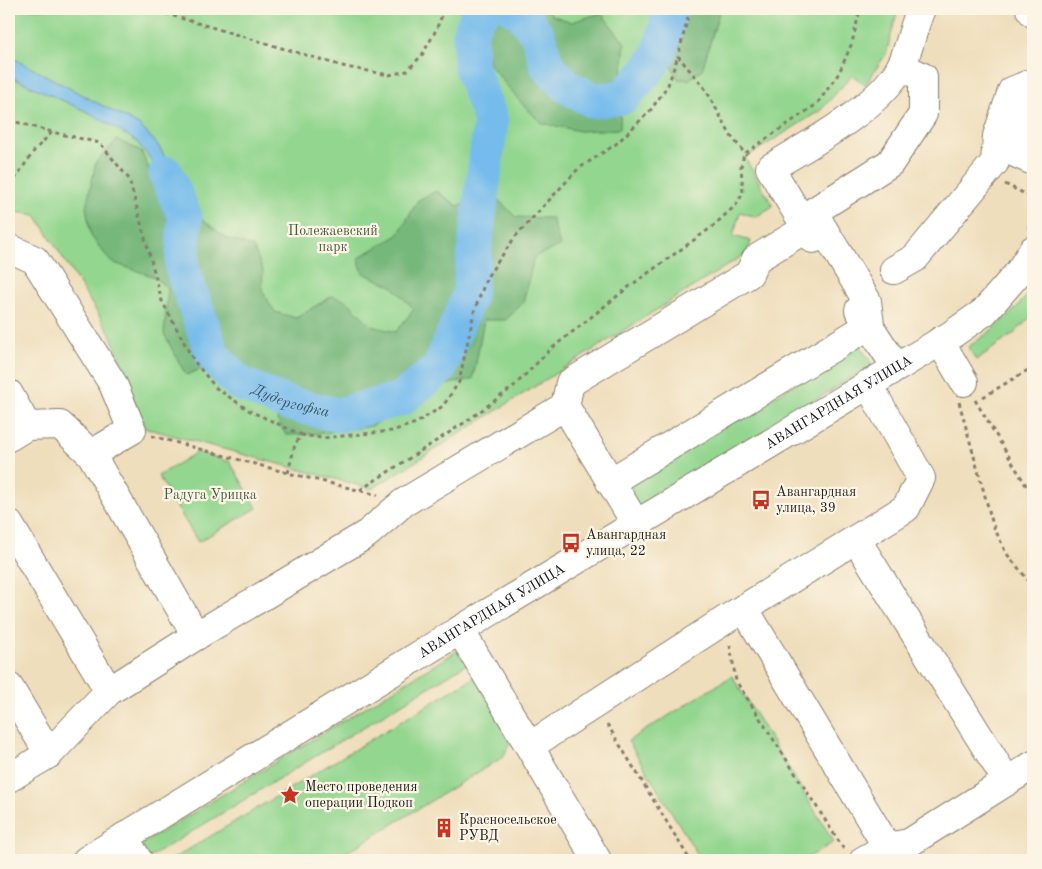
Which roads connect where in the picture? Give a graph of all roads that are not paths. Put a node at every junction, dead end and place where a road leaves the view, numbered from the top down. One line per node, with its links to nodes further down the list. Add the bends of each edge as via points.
1 (921, 9): 4 (street)
2 (1030, 9): 3 (street)
3 (1033, 13)
4 (901, 66): 7 (street, via 882,92 834,130 770,168); 11 (street, via 923,77 923,114 890,163 813,212 867,301)
5 (1031, 76): 6 (street, via 1015,153); 10 (street, via 1012,91 997,136 995,162 914,258)
6 (1033, 161)
7 (807, 228): 11 (street); 17 (street, via 756,259 749,274 570,383)
8 (9, 248): 19 (street, via 35,260 113,384 132,430)
9 (1033, 250): 12 (street, АВАНГАРДНАЯ УЛИЦА, via 1019,272 984,312)
10 (894, 270)
11 (870, 325): 13 (street); 20 (street)
12 (940, 341): 13 (street, АВАНГАРДНАЯ УЛИЦА); 15 (street)
13 (896, 367): 14 (street, АВАНГАРДНАЯ УЛИЦА)
14 (868, 384): 22 (street, АВАНГАРДНАЯ УЛИЦА); 23 (street, via 921,478 906,508)
15 (961, 391)
16 (9, 394): 18 (street)
17 (565, 406): 20 (street); 26 (street, via 403,503 367,534)
18 (18, 431): 19 (street, via 60,425)
19 (91, 454): 26 (street)
20 (610, 482): 22 (street)
21 (9, 524): 28 (street)
22 (636, 524): 25 (street, АВАНГАРДНАЯ УЛИЦА)
23 (856, 539): 24 (street); 33 (street)
24 (734, 614): 29 (street); 35 (street)
25 (460, 630): 29 (street); 34 (street, АВАНГАРДНАЯ УЛИЦА)
26 (196, 636): 28 (street)
27 (9, 687): 30 (street)
28 (109, 691): 30 (street)
29 (530, 746): 38 (street)
30 (49, 754): 32 (street)
31 (1033, 765): 33 (street)
32 (9, 778)
33 (1007, 781): 35 (street, via 909,843)
34 (124, 837): 36 (street, АВАНГАРДНАЯ УЛИЦА); 37 (street)
35 (865, 853)
36 (87, 860)
37 (138, 860)
38 (597, 860)

